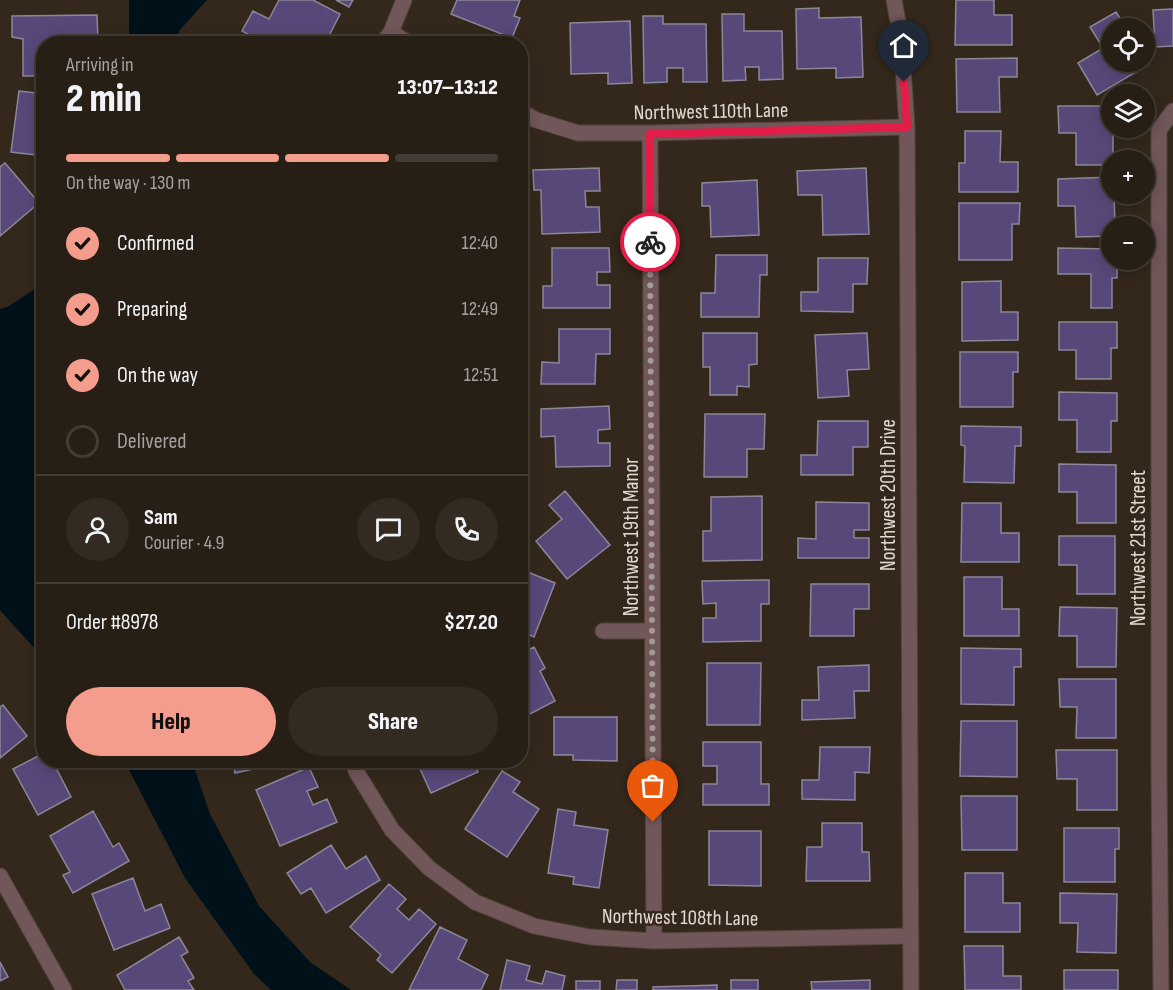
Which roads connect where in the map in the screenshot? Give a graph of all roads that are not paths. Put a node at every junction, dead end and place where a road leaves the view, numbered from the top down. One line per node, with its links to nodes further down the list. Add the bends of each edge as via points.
1 (404, 0): 3 (street)
2 (894, 0): 6 (street, Northwest 20th Drive, via 901,37)
3 (387, 36)
4 (1173, 111): 16 (street, Northwest 21st Street, via 1159,130)
5 (528, 116): 7 (street, Northwest 110th Lane, via 578,133)
6 (907, 127): 7 (street, Northwest 110th Lane); 12 (street, Northwest 20th Drive)
7 (650, 134): 9 (street, Northwest 19th Manor)
8 (603, 631): 9 (street)
9 (652, 631): 13 (street, Northwest 19th Manor)
10 (355, 768): 13 (street, Northwest 108th Lane, via 392,830 429,868 475,902 534,926 590,937)
11 (0, 876): 14 (street)
12 (911, 936): 13 (street, Northwest 108th Lane); 15 (street, Northwest 20th Drive)
13 (654, 941)
14 (64, 990)
15 (911, 990)
16 (1161, 990)

